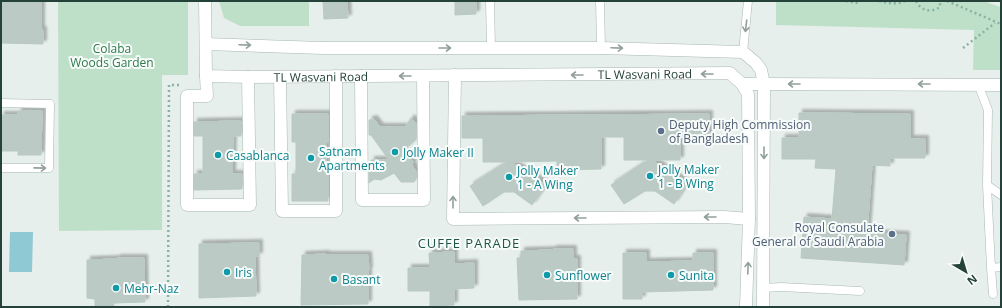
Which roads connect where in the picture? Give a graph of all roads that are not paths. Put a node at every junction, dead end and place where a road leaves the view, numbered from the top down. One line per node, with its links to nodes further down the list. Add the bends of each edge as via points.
1 (206, 1): 5 (street)
2 (490, 1): 6 (lane)
3 (600, 1): 7 (lane)
4 (748, 1): 8 (lane, one-way to 8)
5 (206, 44): 6 (street, TL Wasvani Road, one-way to 6, via 323,48); 10 (street)
6 (491, 48): 7 (street, TL Wasvani Road)
7 (601, 48): 8 (street, TL Wasvani Road, one-way to 8)
8 (743, 52): 17 (street, via 756,62)
9 (455, 75): 14 (street, TL Wasvani Road); 16 (street, TL Wasvani Road, one-way to 9, via 730,73); 24 (street, one-way to 9, via 453,219)
10 (206, 76): 15 (street, TL Wasvani Road); 15 (street, via 207,96 187,96 187,205 250,205)
11 (280, 76): 12 (street, TL Wasvani Road); 12 (street, via 282,211 336,211); 15 (street, TL Wasvani Road)
12 (336, 76): 13 (street, TL Wasvani Road)
13 (361, 76): 14 (street, TL Wasvani Road, one-way to 13); 14 (street, via 362,200 424,200)
14 (423, 76)
15 (248, 77)
16 (742, 84): 17 (street); 24 (street, via 748,94)
17 (764, 84): 18 (street, one-way to 17); 27 (street, one-way to 27)
18 (978, 84): 19 (street); 22 (lane, via 988,110)
19 (1001, 85)
20 (1, 103): 21 (lane, one-way to 20, via 49,168 50,104)
21 (1, 168)
22 (987, 184): 23 (lane); 26 (lane)
23 (1001, 195)
24 (749, 219): 30 (street, one-way to 24)
25 (1001, 267): 26 (lane)
26 (991, 268): 29 (lane)
27 (763, 288): 28 (lane); 31 (street)
28 (860, 291)
29 (993, 294)
30 (746, 307)
31 (763, 307)

